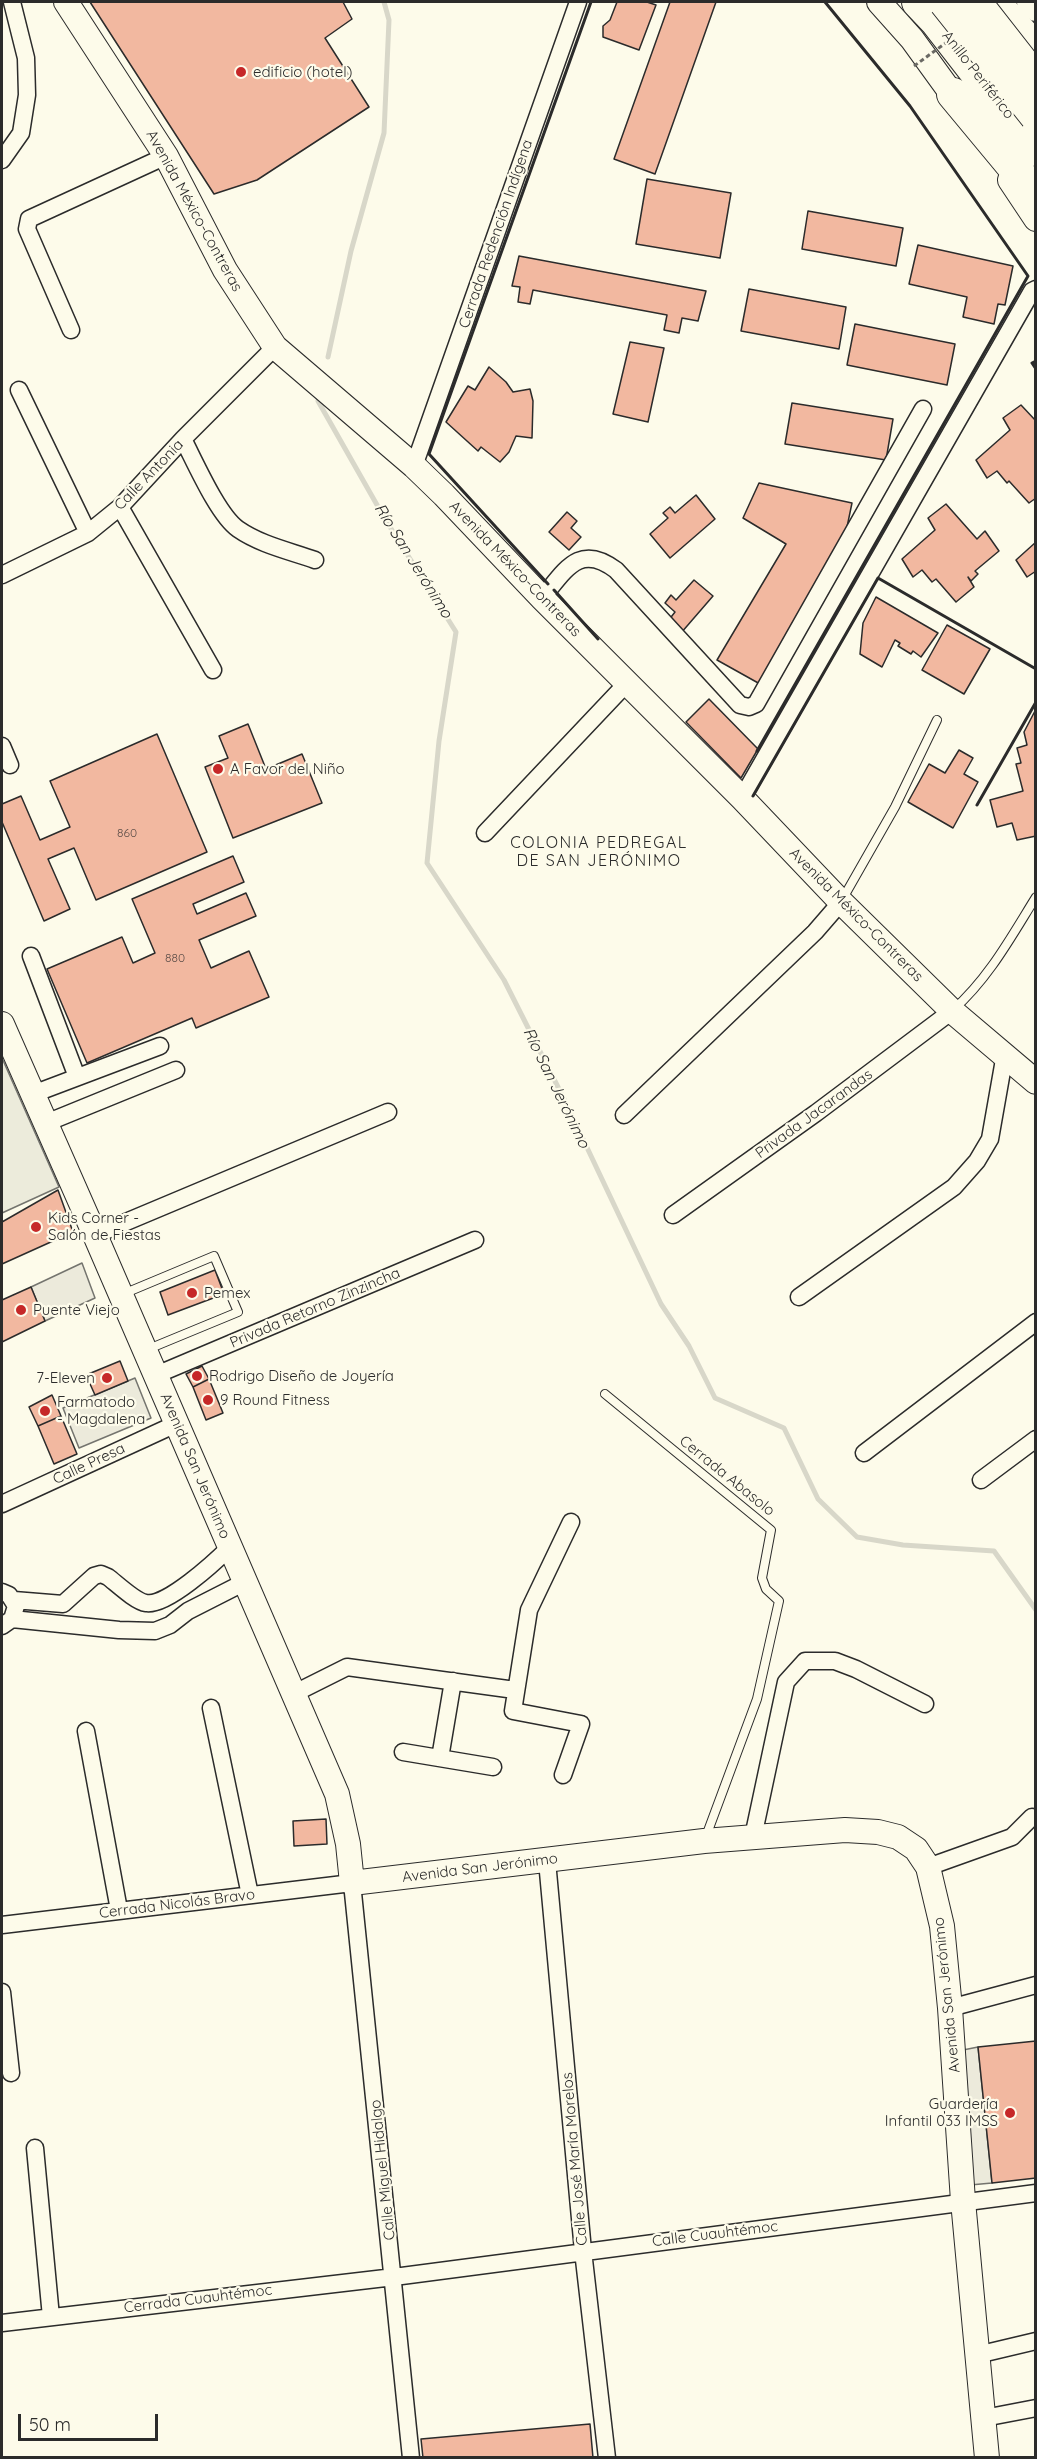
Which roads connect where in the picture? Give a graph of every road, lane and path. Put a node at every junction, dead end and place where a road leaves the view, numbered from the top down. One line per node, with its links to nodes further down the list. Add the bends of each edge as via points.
1 (12, 2): 18 (street, via 26,58 27,95 21,133)
2 (66, 2): 17 (main road, Avenida México-Contreras)
3 (578, 2): 27 (street, Cerrada Redención Indígena)
4 (879, 2): 14 (main road)
5 (918, 2): 13 (highway, Anillo Periférico)
6 (945, 2): 15 (highway, bridge)
7 (975, 2): 12 (highway, bridge)
8 (994, 2): 11 (highway)
9 (1029, 2): 10 (main road)
10 (1035, 9)
11 (1035, 50)
12 (1035, 80)
13 (987, 87): 16 (highway, Anillo Periférico); 19 (highway)
14 (953, 94): 19 (highway); 20 (main road)
15 (1035, 116)
16 (1035, 150)
17 (166, 156): 22 (street, via 29,219 27,229); 23 (main road, Avenida México-Contreras, via 225,270)
18 (2, 160)
19 (1032, 180)
20 (1035, 219)
21 (1035, 289): 38 (street)
22 (71, 330)
23 (275, 347): 26 (street, Calle Antonia); 27 (main road, Avenida México-Contreras)
24 (19, 390): 29 (street)
25 (923, 409): 32 (street, via 756,704 740,705 603,560 588,556 572,563)
26 (183, 440): 28 (street, Calle Antonia); 30 (street, via 221,510 236,528 254,539)
27 (414, 466): 32 (main road, Avenida México-Contreras)
28 (120, 507): 29 (street, Calle Antonia); 33 (street)
29 (88, 533): 31 (street, Calle Antonia)
30 (315, 560)
31 (2, 575)
32 (542, 598): 34 (main road, Avenida México-Contreras)
33 (213, 670)
34 (626, 684): 38 (main road, Avenida México-Contreras); 39 (street)
35 (937, 720): 41 (lane, via 895,807)
36 (2, 746): 37 (street)
37 (10, 765)
38 (742, 798): 41 (main road, Avenida México-Contreras)
39 (485, 833)
40 (1035, 897): 43 (lane, via 999,957 972,993)
41 (841, 902): 43 (main road, Avenida México-Contreras); 52 (street, via 815,932)
42 (31, 957): 48 (street)
43 (952, 1011): 46 (main road, Avenida México-Contreras); 54 (street, Privada Jacarandas)
44 (2, 1024): 50 (main road, Avenida San Jerónimo)
45 (160, 1046): 48 (street)
46 (1005, 1054): 49 (main road, Avenida México-Contreras); 58 (street, via 990,1138 977,1161 954,1187)
47 (176, 1070): 53 (street)
48 (77, 1077): 50 (street)
49 (1035, 1082)
50 (33, 1094): 53 (main road, Avenida San Jerónimo)
51 (388, 1112): 55 (street)
52 (624, 1115)
53 (46, 1123): 55 (main road, Avenida San Jerónimo)
54 (673, 1215)
55 (95, 1234): 57 (main road, Avenida San Jerónimo)
56 (475, 1240): 61 (street, Privada Retorno Zinzincha)
57 (122, 1295): 60 (main road, Avenida San Jerónimo); 60 (lane, via 214,1256 238,1312)
58 (799, 1297)
59 (1035, 1322): 65 (street)
60 (145, 1350): 61 (main road, Avenida San Jerónimo)
61 (156, 1375): 63 (main road, Avenida San Jerónimo)
62 (604, 1394): 85 (lane, Cerrada Abasolo, via 771,1530 762,1578 766,1589 779,1601 757,1700)
63 (176, 1424): 67 (street, Calle Presa); 69 (main road, Avenida San Jerónimo)
64 (1035, 1439): 66 (street)
65 (864, 1453)
66 (981, 1480)
67 (2, 1504)
68 (571, 1522): 74 (street, via 529,1610)
69 (230, 1547): 70 (main road, Avenida San Jerónimo); 71 (street, via 200,1575 152,1604 141,1602 101,1574 63,1604)
70 (245, 1582): 72 (street, via 155,1631); 75 (main road, Avenida San Jerónimo)
71 (8, 1596): 72 (street, via 16,1606)
72 (7, 1623)
73 (453, 1682): 74 (street); 75 (street, via 347,1667); 80 (street)
74 (515, 1690): 82 (street, via 513,1711 581,1724)
75 (293, 1694): 88 (main road, Avenida San Jerónimo, via 337,1794)
76 (925, 1704): 84 (street, via 835,1661 805,1661 786,1682)
77 (211, 1708): 89 (street)
78 (86, 1731): 90 (street)
79 (404, 1752): 80 (street)
80 (440, 1758): 81 (street)
81 (493, 1767)
82 (563, 1775)
83 (1032, 1816): 87 (street, via 1012,1837)
84 (753, 1837): 85 (main road, Avenida San Jerónimo); 87 (main road, Avenida San Jerónimo, via 845,1830 878,1832 898,1837 916,1849)
85 (704, 1841): 86 (main road, Avenida San Jerónimo)
86 (547, 1861): 88 (main road, Avenida San Jerónimo); 99 (street, Calle José María Morelos)
87 (928, 1867): 94 (main road, Avenida San Jerónimo, via 942,1926)
88 (352, 1883): 89 (street, Cerrada Nicolás Bravo); 100 (street, Calle Miguel Hidalgo)
89 (250, 1895): 90 (street, Cerrada Nicolás Bravo)
90 (119, 1910): 91 (street, Cerrada Nicolás Bravo)
91 (2, 1925)
92 (1035, 1985): 94 (street)
93 (2, 1992): 95 (street)
94 (950, 2008): 98 (main road, Avenida San Jerónimo)
95 (12, 2073)
96 (35, 2148): 101 (street)
97 (1035, 2193): 98 (street, Calle Cuauhtémoc)
98 (963, 2201): 99 (street, Calle Cuauhtémoc); 104 (main road, Avenida San Jerónimo)
99 (583, 2251): 100 (street, Calle Cuauhtémoc); 108 (street, Calle José María Morelos)
100 (394, 2277): 101 (street, Cerrada Cuauhtémoc); 107 (street, Calle Miguel Hidalgo)
101 (51, 2317): 102 (street, Cerrada Cuauhtémoc)
102 (2, 2323)
103 (1035, 2341): 104 (street)
104 (977, 2355): 106 (main road, Avenida San Jerónimo)
105 (1035, 2408): 106 (street)
106 (984, 2418): 109 (main road, Avenida San Jerónimo)
107 (411, 2457)
108 (607, 2457)
109 (987, 2457)

